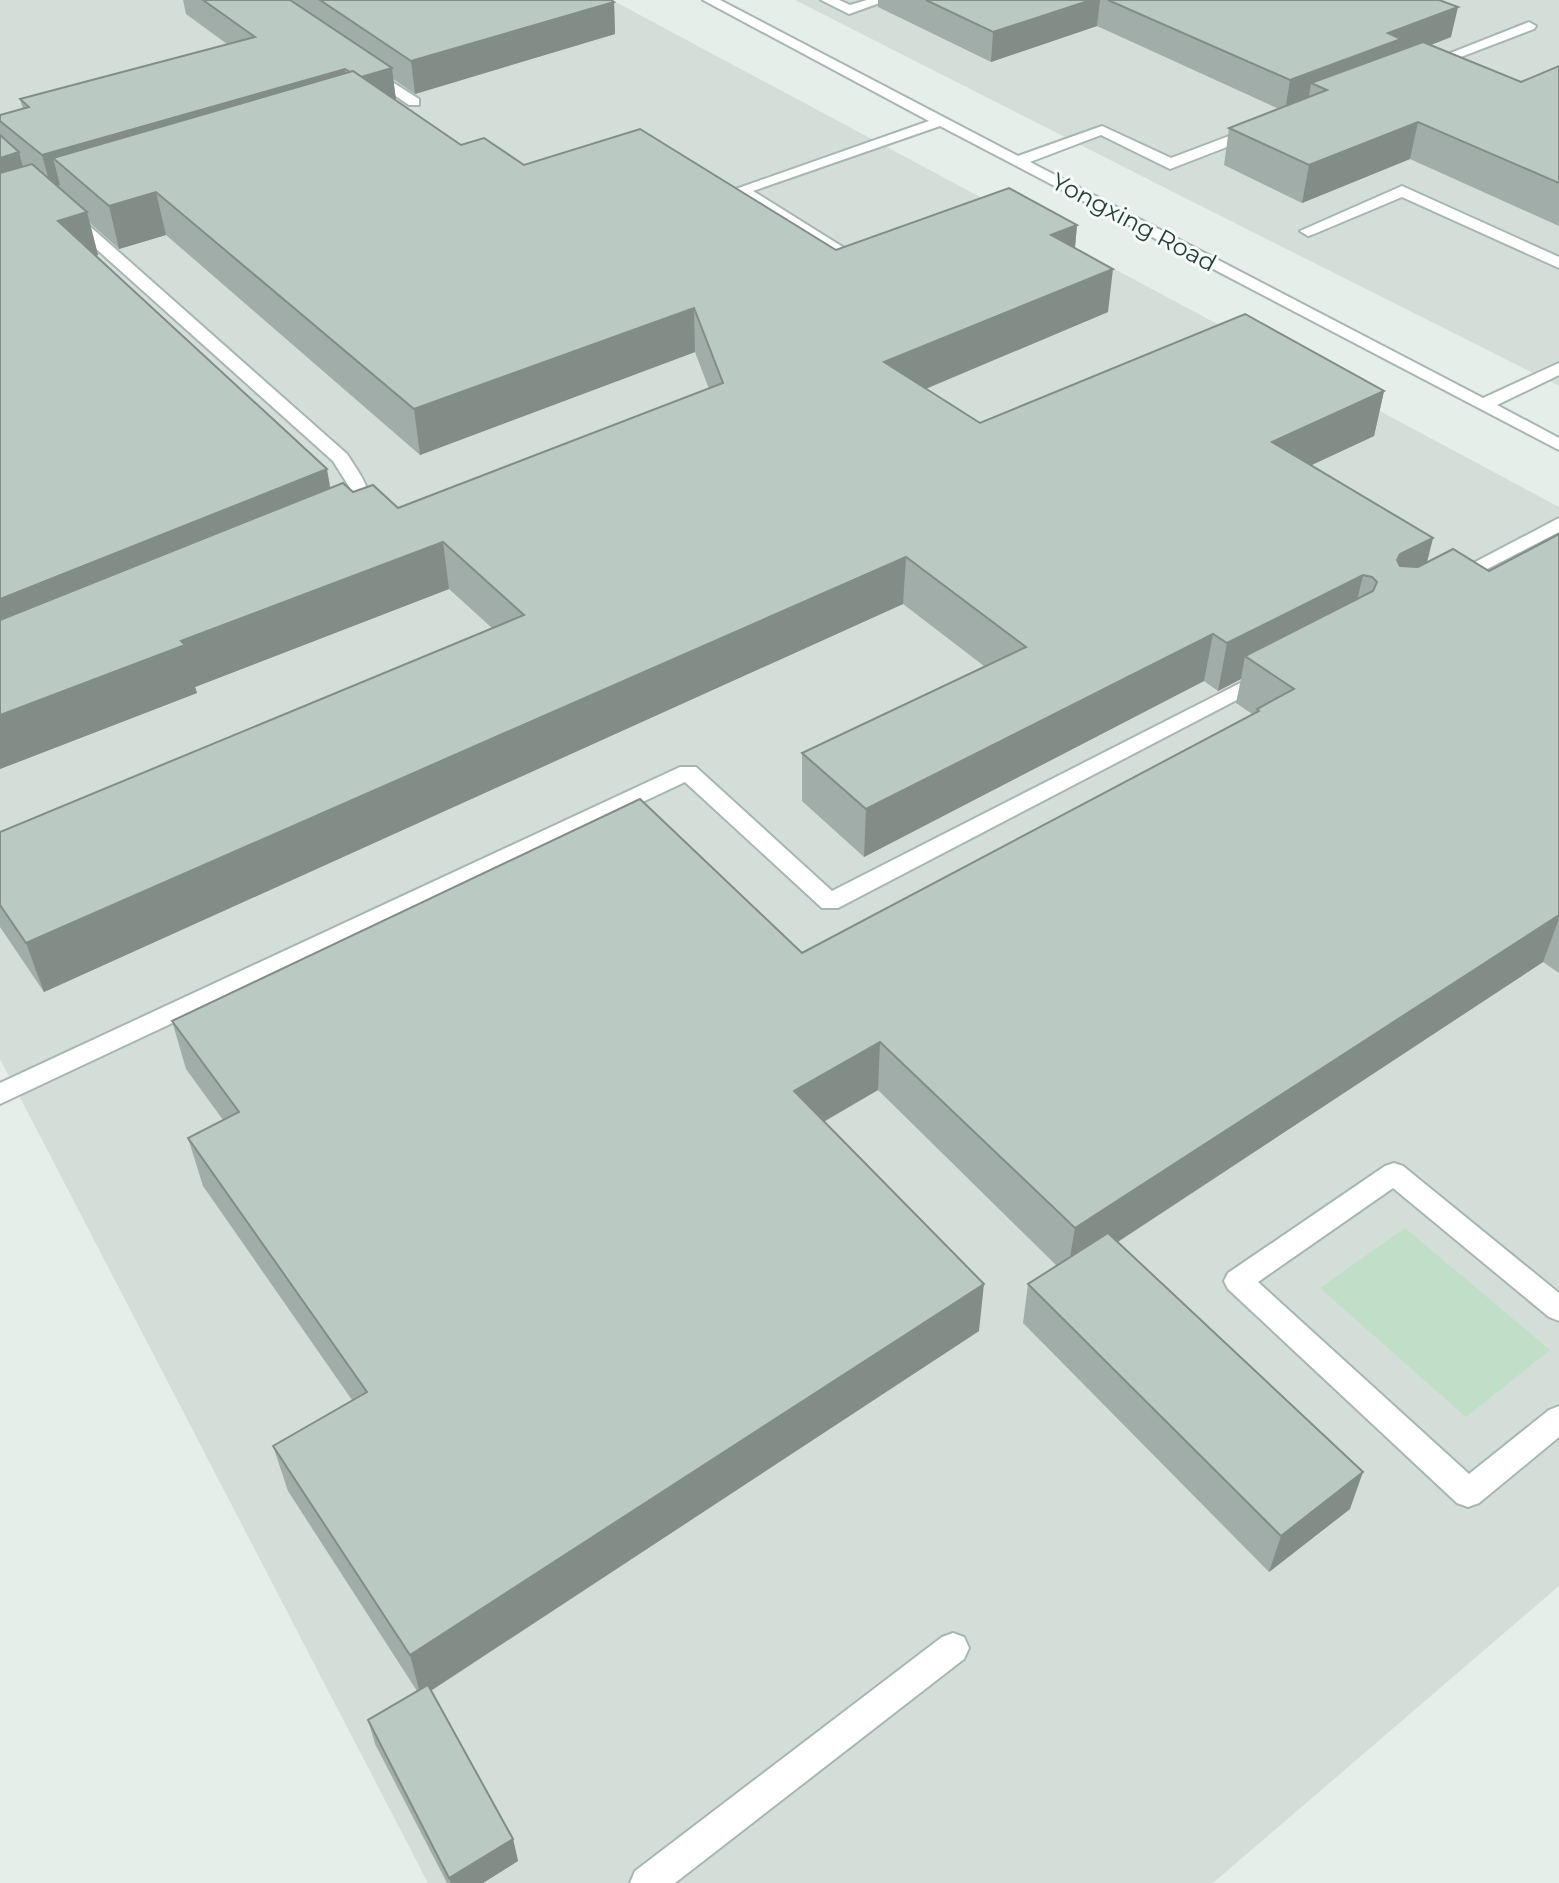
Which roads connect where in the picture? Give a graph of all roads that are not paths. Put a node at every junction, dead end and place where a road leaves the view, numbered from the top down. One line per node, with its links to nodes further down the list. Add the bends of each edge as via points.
1 (710, 0): 8 (street, Yongxing Road)
2 (828, 0): 3 (street, via 849,10)
3 (881, 0)
4 (1529, 26): 6 (street)
5 (362, 66): 7 (street)
6 (1414, 70)
7 (414, 102)
8 (942, 121): 10 (street, Yongxing Road); 13 (street, via 741,190)
9 (1271, 125): 10 (street, via 1170,164 1102,130)
10 (1018, 161): 16 (street, Yongxing Road)
11 (59, 207): 19 (street, via 340,458 359,488 360,515)
12 (1308, 231): 14 (street, via 1402,191)
13 (838, 249)
14 (1559, 263)
15 (1559, 368): 16 (street)
16 (1483, 405): 17 (street, Yongxing Road)
17 (1559, 445)
18 (1559, 524): 20 (street)
19 (332, 527)
20 (1439, 587)
21 (1282, 668): 22 (street, via 830,902 688,772)
22 (0, 1094)
23 (1559, 1309): 24 (street, via 1394,1173 1238,1281 1468,1493)
24 (1558, 1420)
25 (953, 1648): 26 (street)
26 (647, 1883)

